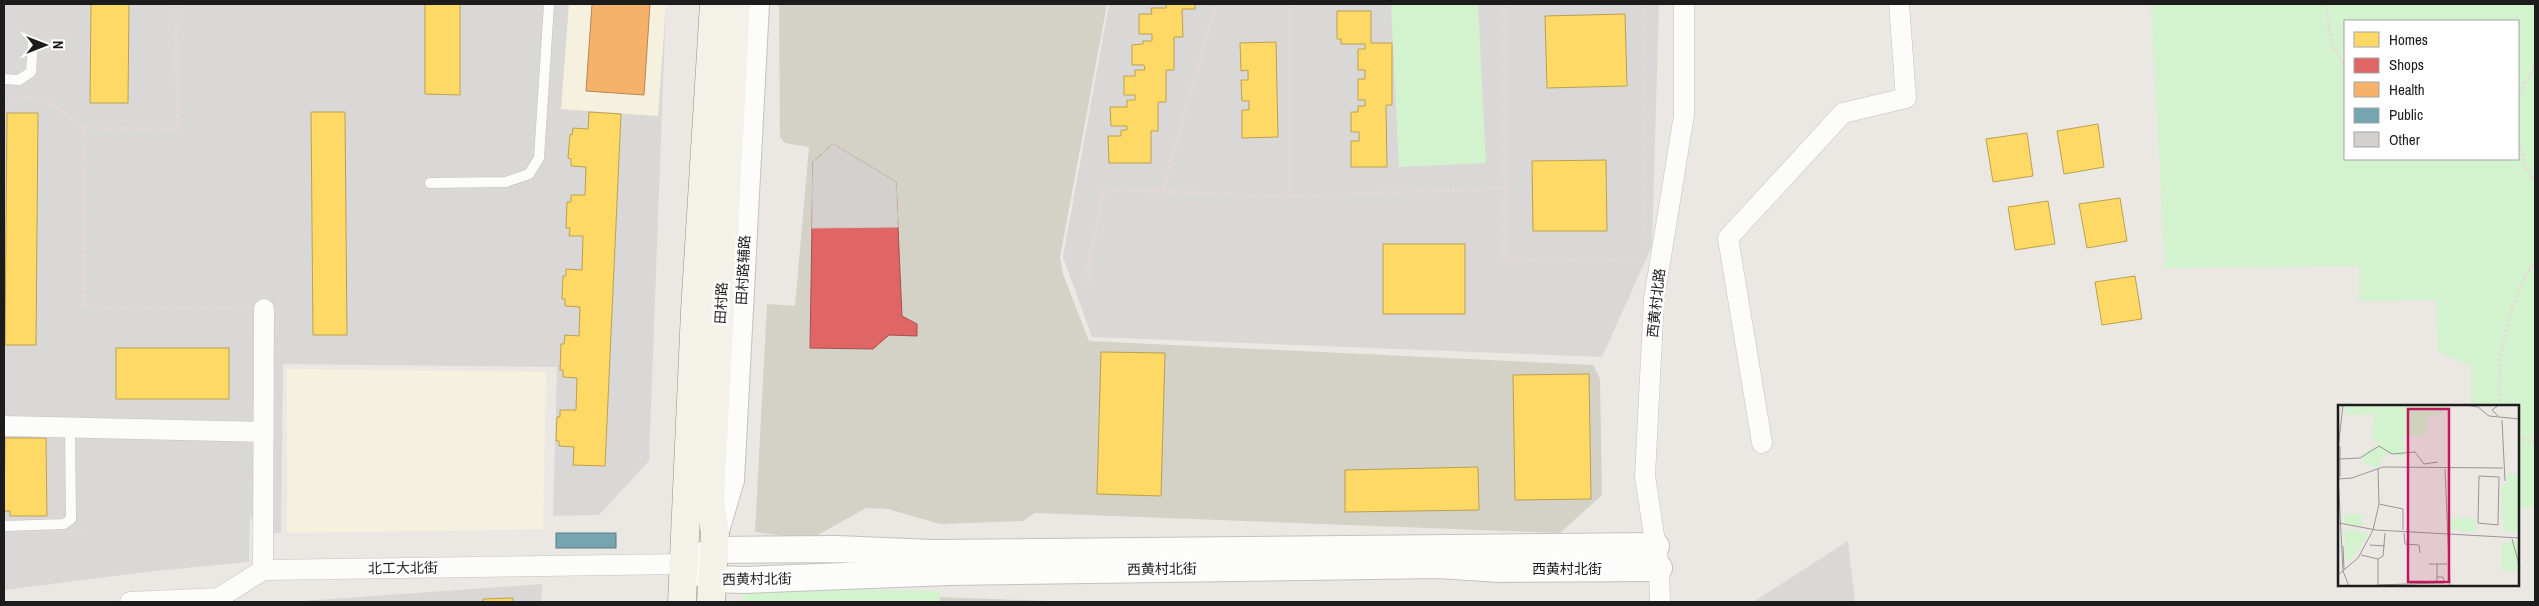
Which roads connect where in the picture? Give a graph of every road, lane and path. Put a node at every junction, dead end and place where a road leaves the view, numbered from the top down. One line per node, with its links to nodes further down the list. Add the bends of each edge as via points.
1 (176, 4): 19 (path, via 178,129)
2 (549, 4): 22 (lane, via 539,158 529,174 506,182)
3 (714, 4): 39 (main road, 田村路, via 695,311)
4 (736, 4): 37 (main road, 田村路, via 710,500)
5 (756, 4): 37 (street, 田村路辅路, via 731,480)
6 (1216, 4): 24 (path)
7 (1290, 4): 25 (path)
8 (1504, 4): 23 (path)
9 (1643, 4): 23 (path, via 1643,261 1504,261)
10 (1684, 4): 38 (street, 西黄村北路, via 1684,115 1654,299 1645,476)
11 (1899, 4): 35 (street, via 1906,98 1843,113 1728,238)
12 (2326, 4): 14 (path, via 2330,41)
13 (33, 42): 16 (lane, via 31,72 19,80)
14 (2344, 66)
15 (2535, 66): 17 (path)
16 (4, 79)
17 (2519, 95)
18 (4, 99): 19 (path, via 31,98 54,105)
19 (83, 128): 28 (path, via 84,307)
20 (2519, 143): 21 (path, via 2526,168)
21 (2535, 181)
22 (430, 183)
23 (1504, 188): 25 (path)
24 (1162, 192): 25 (path); 27 (path, via 1104,189 1089,264)
25 (1290, 197)
26 (2535, 262): 29 (path, via 2517,293 2504,335)
27 (1089, 283)
28 (264, 309): 32 (street)
29 (2501, 405)
30 (4, 426): 31 (street)
31 (70, 428): 32 (street); 36 (lane, via 71,518 64,524)
32 (263, 432): 40 (street)
33 (2519, 439): 34 (path)
34 (2535, 441)
35 (1762, 443)
36 (4, 526)
37 (714, 542): 38 (street, 西黄村北街, via 931,553); 39 (street, 西黄村北街); 41 (main road, 田村路)
38 (1657, 557): 41 (street, 西黄村北街, via 1500,569 1440,565 948,572 744,580); 44 (street, 西黄村北路)
39 (684, 564): 40 (street, 北工大北街); 41 (street, 西黄村北街); 43 (main road, 田村路)
40 (263, 570): 42 (street, via 219,598)
41 (711, 591)
42 (130, 602)
43 (682, 602)
44 (1660, 602)

